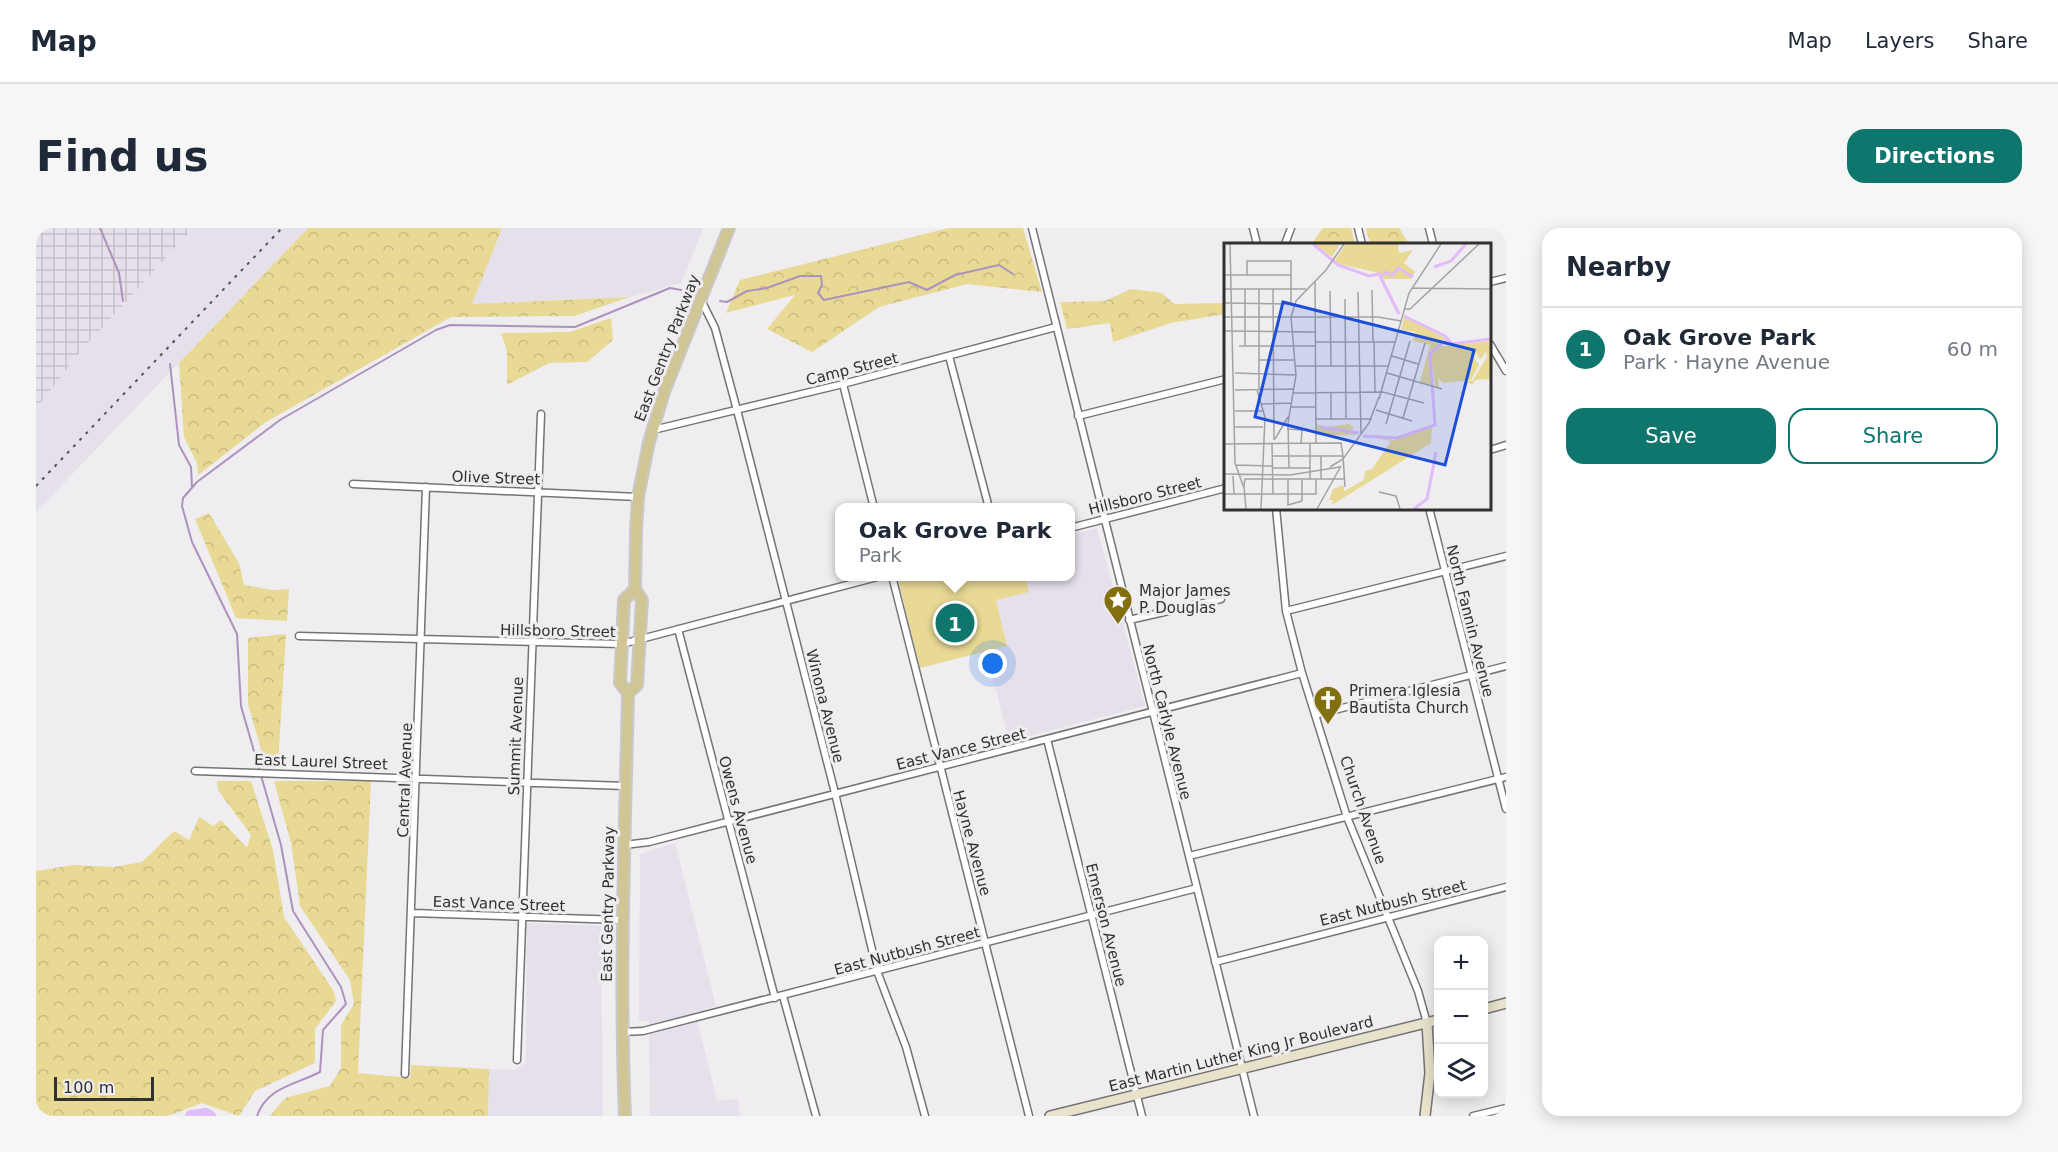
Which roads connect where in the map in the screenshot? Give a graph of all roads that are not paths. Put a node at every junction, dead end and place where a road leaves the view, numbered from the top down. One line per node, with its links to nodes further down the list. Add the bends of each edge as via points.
1 (729, 228): 13 (main road, East Gentry Parkway)
2 (1032, 228): 14 (street, North Carlyle Avenue)
3 (1253, 228): 7 (street)
4 (1291, 228): 8 (street)
5 (1358, 228): 9 (street)
6 (1429, 228): 10 (street)
7 (1257, 243)
8 (1285, 243)
9 (1362, 243)
10 (1433, 243)
11 (1506, 278): 12 (street)
12 (1491, 282)
13 (702, 302): 20 (street, Winona Avenue, via 715,328); 23 (main road, East Gentry Parkway)
14 (1056, 327): 16 (street, Camp Street); 22 (street, North Carlyle Avenue)
15 (1491, 346): 17 (street)
16 (949, 356): 19 (street, Camp Street); 32 (street)
17 (1506, 371)
18 (1224, 380): 22 (street)
19 (843, 384): 20 (street, Camp Street); 31 (street)
20 (737, 410): 23 (street, Camp Street); 43 (street, Winona Avenue)
21 (541, 414): 29 (street, Summit Avenue)
22 (1078, 416): 35 (street, North Carlyle Avenue)
23 (652, 430): 30 (main road, East Gentry Parkway)
24 (1506, 445): 25 (street)
25 (1491, 450)
26 (353, 484): 27 (street, Olive Street)
27 (426, 487): 29 (street, Olive Street); 49 (street, Central Avenue)
28 (1224, 489): 35 (street, Hillsboro Street)
29 (537, 491): 30 (street, Olive Street); 50 (street, Summit Avenue)
30 (638, 497): 41 (main road, East Gentry Parkway)
31 (873, 503)
32 (988, 503)
33 (1276, 510): 44 (street, Church Avenue)
34 (1430, 510): 38 (street, North Fannin Avenue)
35 (1104, 519): 36 (street, Hillsboro Street); 45 (street, North Carlyle Avenue)
36 (1075, 527)
37 (1506, 556): 38 (street)
38 (1445, 572): 44 (street); 54 (street, North Fannin Avenue)
39 (863, 581): 43 (street, Hillsboro Street)
40 (893, 581): 59 (street, Hayne Avenue)
41 (635, 589): 48 (main road, East Gentry Parkway, via 642,600); 51 (main road, East Gentry Parkway, via 624,600)
42 (1221, 599): 45 (street)
43 (786, 602): 46 (street, Hillsboro Street); 66 (street, Winona Avenue)
44 (1286, 611): 53 (street, Church Avenue)
45 (1129, 620): 56 (street, North Carlyle Avenue)
46 (678, 629): 48 (street, Hillsboro Street); 69 (street, Owens Avenue)
47 (299, 636): 49 (street, Hillsboro Street)
48 (640, 639): 51 (street, Hillsboro Street); 55 (main road, East Gentry Parkway, via 637,685)
49 (422, 640): 50 (street, Hillsboro Street); 61 (street, Central Avenue)
50 (531, 644): 51 (street, Hillsboro Street); 64 (street, Summit Avenue)
51 (622, 645): 55 (main road, East Gentry Parkway, via 620,683)
52 (1506, 666): 54 (street)
53 (1302, 673): 56 (street, East Vance Street); 57 (street, Church Avenue)
54 (1472, 674): 57 (street); 63 (street, North Fannin Avenue)
55 (628, 693): 65 (main road, East Gentry Parkway)
56 (1152, 711): 58 (street, East Vance Street); 71 (street, North Carlyle Avenue)
57 (1315, 716): 68 (street, Church Avenue)
58 (1047, 739): 59 (street, East Vance Street); 75 (street, Emerson Avenue)
59 (940, 767): 66 (street, East Vance Street); 79 (street, Hayne Avenue)
60 (195, 771): 61 (street, East Laurel Street)
61 (417, 777): 64 (street, East Laurel Street); 74 (street, Central Avenue)
62 (1506, 777): 63 (street)
63 (1498, 779): 67 (street, North Fannin Avenue); 68 (street)
64 (527, 780): 65 (street, East Laurel Street); 76 (street, Summit Avenue)
65 (626, 786): 70 (main road, East Gentry Parkway)
66 (835, 793): 69 (street, East Vance Street); 81 (street, Winona Avenue)
67 (1506, 809)
68 (1347, 816): 71 (street); 77 (street, Church Avenue)
69 (729, 821): 70 (street, East Vance Street, via 649,842); 83 (street, Owens Avenue)
70 (624, 844): 78 (main road, East Gentry Parkway)
71 (1189, 856): 73 (street, North Carlyle Avenue)
72 (1506, 887): 77 (street, East Nutbush Street)
73 (1197, 888): 75 (street, East Nutbush Street); 80 (street, North Carlyle Avenue)
74 (412, 913): 76 (street, East Vance Street); 91 (street, Central Avenue)
75 (1092, 915): 79 (street, East Nutbush Street); 92 (street, Emerson Avenue)
76 (523, 917): 78 (street, East Vance Street); 89 (street, Summit Avenue)
77 (1386, 917): 80 (street, East Nutbush Street); 87 (street, Church Avenue, via 1418,991)
78 (621, 920): 88 (main road, East Gentry Parkway)
79 (986, 942): 81 (street, East Nutbush Street); 97 (street, Hayne Avenue)
80 (1215, 962): 90 (street, North Carlyle Avenue)
81 (878, 971): 82 (street, East Nutbush Street); 96 (street, Winona Avenue, via 906,1047)
82 (783, 996): 83 (street, East Nutbush Street); 95 (street)
83 (775, 998): 88 (street, East Nutbush Street, via 643,1031)
84 (1506, 1003): 85 (main road)
85 (1488, 1008)
86 (1434, 1021): 87 (main road, East Martin Luther King Jr Boulevard)
87 (1427, 1023): 90 (main road, East Martin Luther King Jr Boulevard); 101 (main road, Church Avenue, via 1430,1073)
88 (621, 1032): 94 (main road, East Gentry Parkway)
89 (517, 1060)
90 (1242, 1069): 92 (main road, East Martin Luther King Jr Boulevard); 100 (street, North Carlyle Avenue)
91 (405, 1074)
92 (1137, 1096): 98 (main road, East Martin Luther King Jr Boulevard); 99 (street, Emerson Avenue)
93 (1506, 1108): 102 (street)
94 (625, 1116)
95 (816, 1116)
96 (925, 1116)
97 (1029, 1116)
98 (1050, 1116)
99 (1142, 1116)
100 (1254, 1116)
101 (1425, 1116)
102 (1473, 1116)

